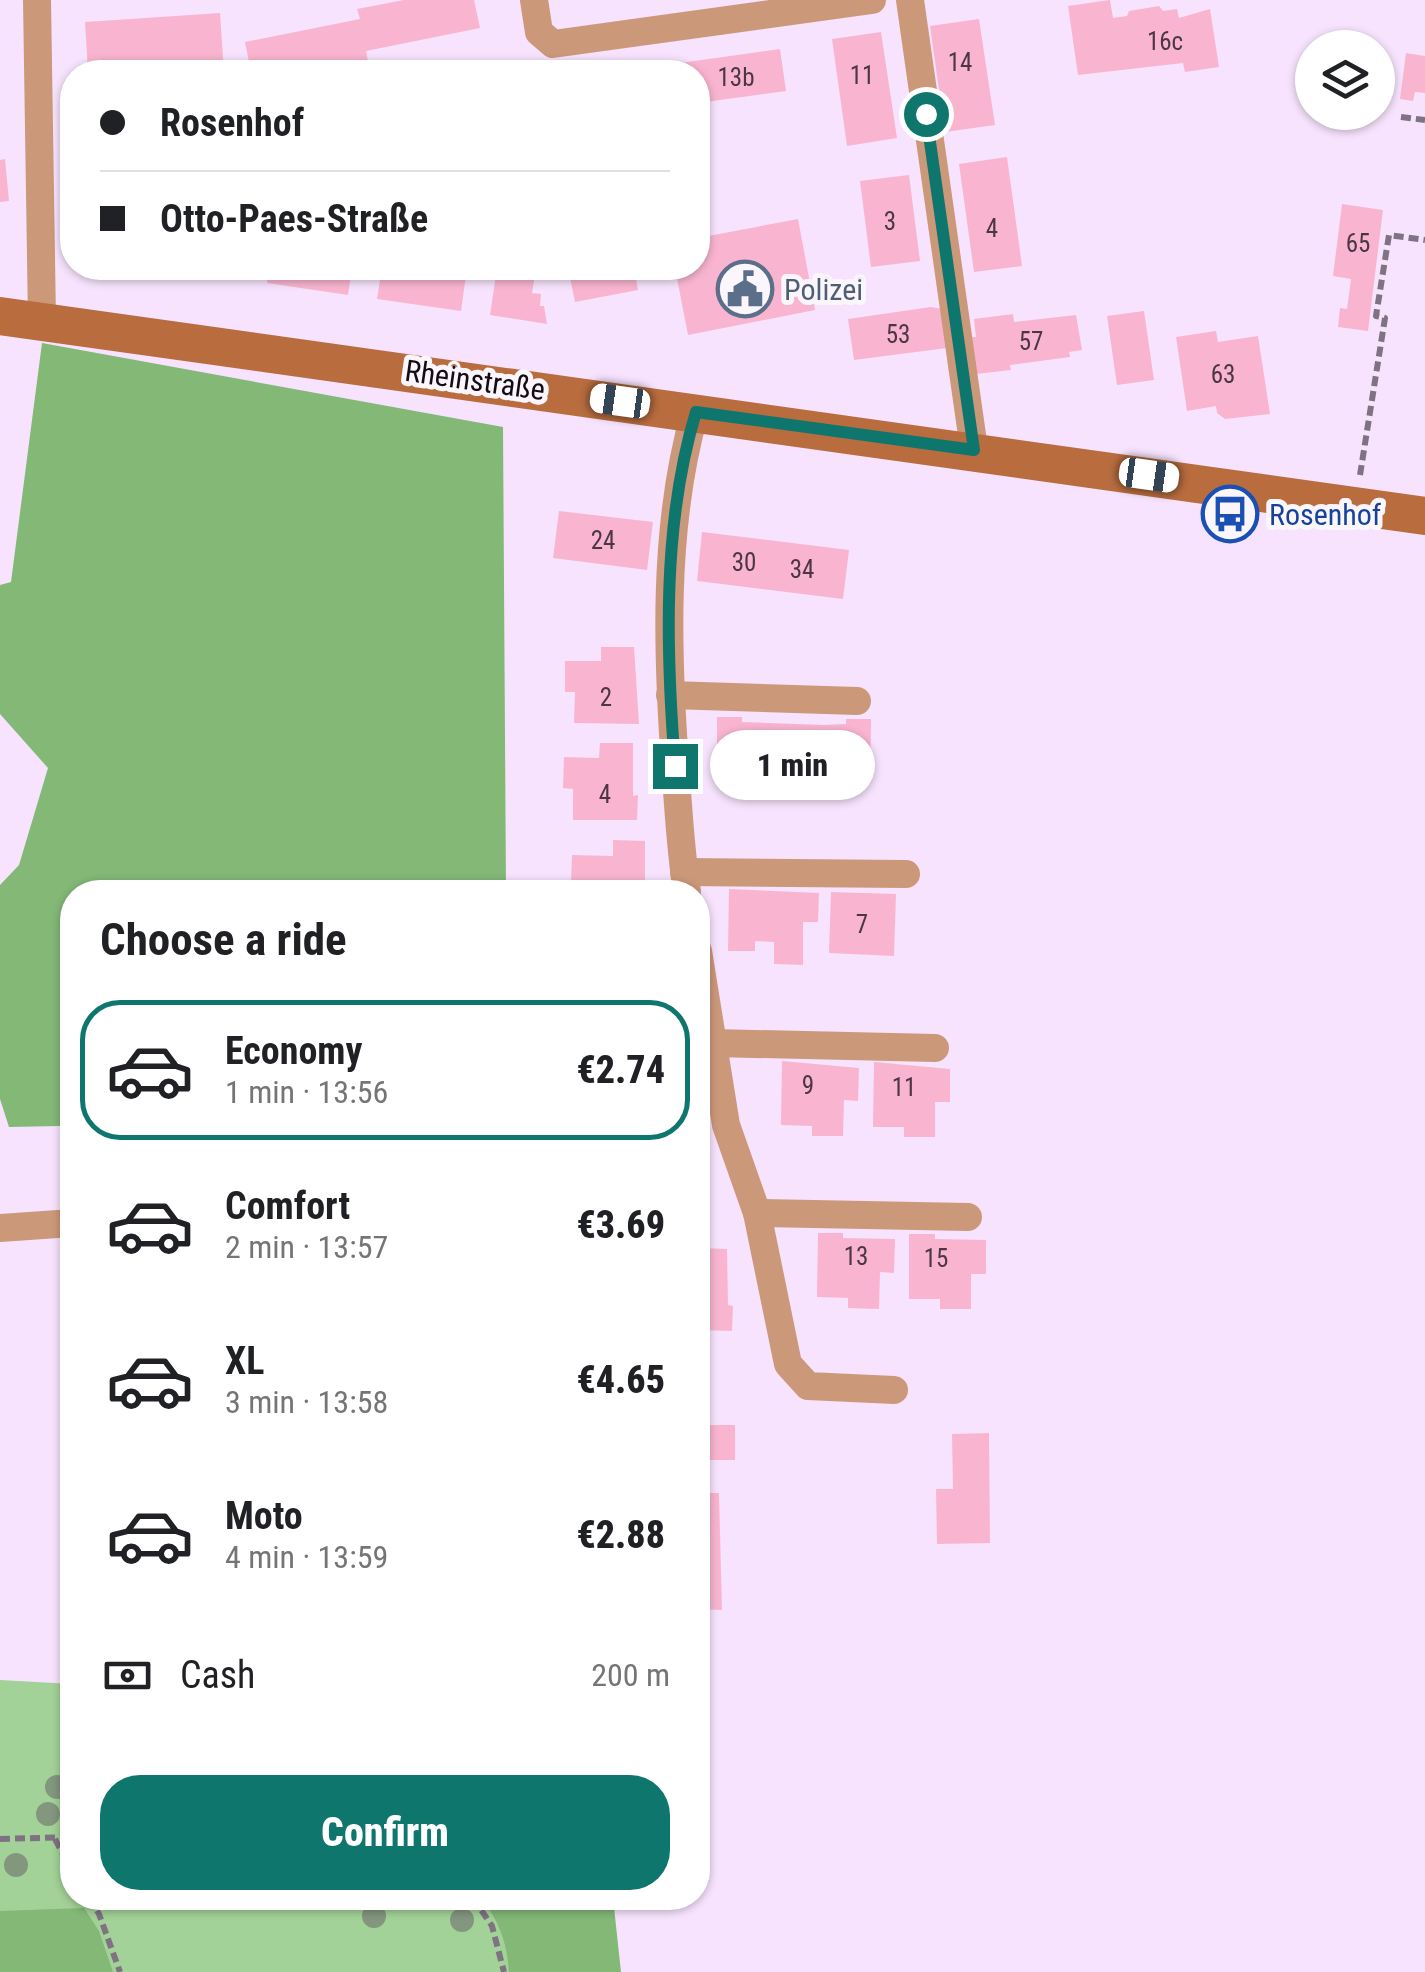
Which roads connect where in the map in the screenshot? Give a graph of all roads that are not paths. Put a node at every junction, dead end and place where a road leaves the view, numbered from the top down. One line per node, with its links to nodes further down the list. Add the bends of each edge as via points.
1 (37, 0): 6 (street)
2 (534, 0): 3 (street, via 538,32 553,44)
3 (872, 0)
4 (910, 0): 8 (street)
5 (0, 316): 6 (main road, Rheinstraße)
6 (42, 321): 7 (main road, Rheinstraße)
7 (696, 412): 8 (main road, Rheinstraße); 10 (street, via 672,552)
8 (974, 450): 9 (main road, Rheinstraße)
9 (1425, 516)
10 (670, 695): 11 (street); 13 (street)
11 (857, 701)
12 (906, 874): 14 (street)
13 (685, 880)
14 (710, 881)
15 (710, 1020): 16 (street)
16 (714, 1042): 17 (street); 19 (street)
17 (935, 1048)
18 (710, 1125): 19 (street)
19 (726, 1125): 20 (street)
20 (756, 1213): 21 (street); 24 (street, via 788,1364 808,1386)
21 (968, 1217)
22 (60, 1224): 23 (street)
23 (0, 1228)
24 (894, 1390)

